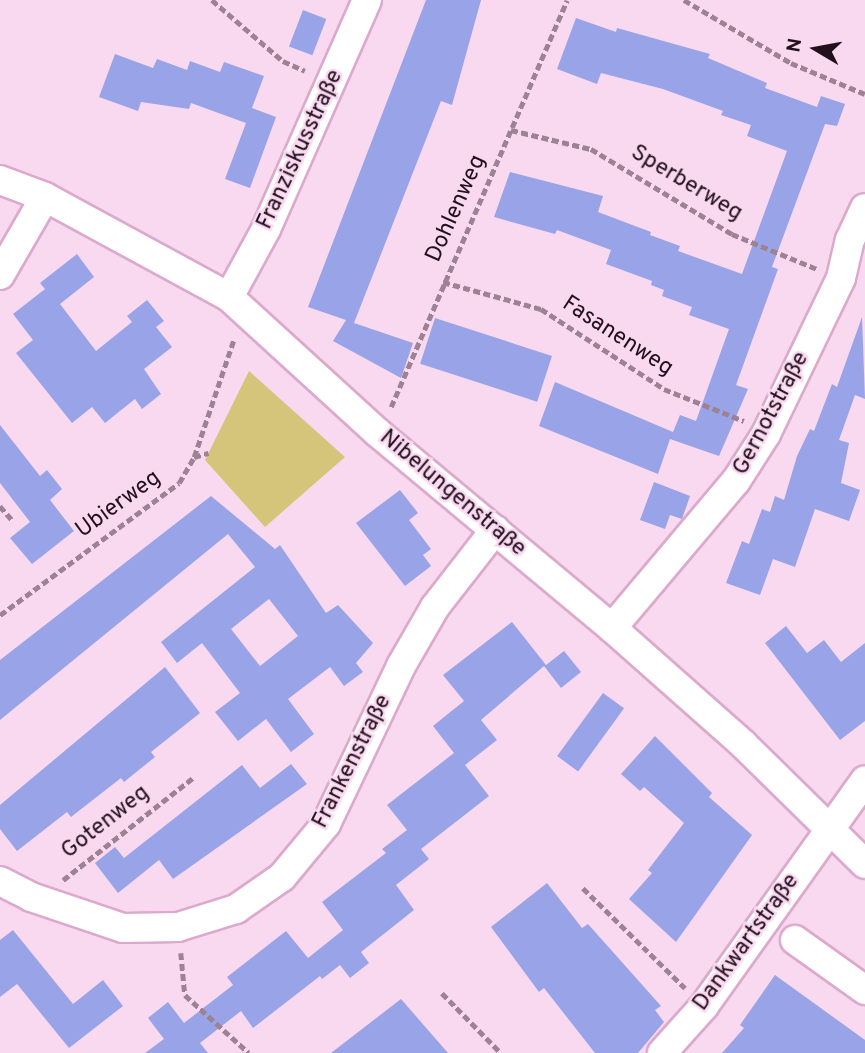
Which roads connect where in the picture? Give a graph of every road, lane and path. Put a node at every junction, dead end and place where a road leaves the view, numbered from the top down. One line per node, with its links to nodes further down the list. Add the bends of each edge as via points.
1 (212, 0): 5 (path, via 283,61)
2 (367, 0): 5 (street, Franziskusstraße)
3 (567, 0): 7 (path, Dohlenweg)
4 (684, 0): 6 (path, via 791,63)
5 (333, 85): 14 (street, Franziskusstraße, via 266,229)
6 (865, 94)
7 (511, 130): 12 (path, Sperberweg, via 590,149 732,234); 13 (path, Dohlenweg)
8 (0, 180): 9 (street, Nibelungenstraße)
9 (45, 197): 11 (street); 14 (street, Nibelungenstraße)
10 (865, 208): 12 (street, Gernotstraße, via 850,240)
11 (0, 275)
12 (841, 278): 16 (street, Gernotstraße)
13 (443, 282): 15 (path, Dohlenweg); 16 (path, Fasanenweg, via 541,309 664,390)
14 (238, 306): 15 (street, Nibelungenstraße); 18 (path, Ubierweg)
15 (378, 433): 21 (street, Nibelungenstraße)
16 (766, 434): 23 (street, Gernotstraße, via 736,481)
17 (208, 453): 18 (path)
18 (194, 457): 22 (path, Ubierweg, via 179,483)
19 (0, 506): 20 (path)
20 (12, 520)
21 (495, 530): 23 (street, Nibelungenstraße); 31 (street, Frankenstraße, via 435,607 401,666 326,824 282,877 236,909)
22 (0, 615)
23 (612, 628): 26 (street, Nibelungenstraße, via 743,744)
24 (194, 777): 30 (path, Gotenweg, via 69,872)
25 (865, 780): 26 (street)
26 (830, 832): 27 (street, Nibelungenstraße); 35 (street, Dankwartstraße, via 762,918)
27 (865, 864)
28 (0, 881): 30 (street, Frankenstraße)
29 (583, 888): 35 (path)
30 (46, 902): 31 (street, Frankenstraße, via 123,928)
31 (178, 927): 36 (path, via 185,995)
32 (795, 940): 33 (street)
33 (865, 990)
34 (442, 993): 37 (path)
35 (704, 1006): 38 (street, Dankwartstraße)
36 (249, 1053)
37 (500, 1053)
38 (662, 1053)

